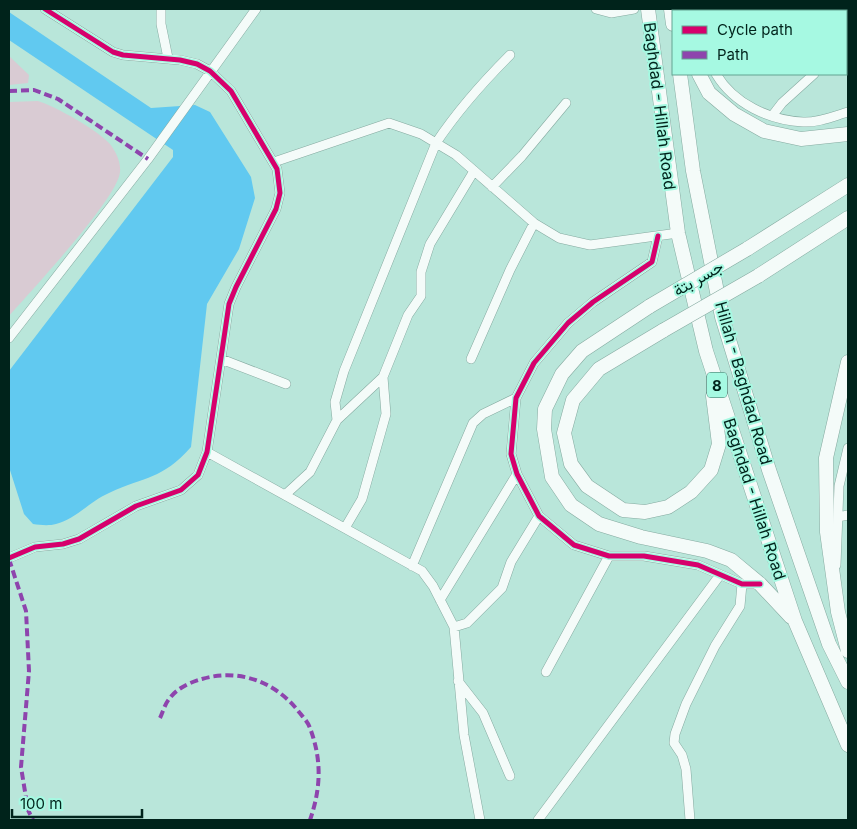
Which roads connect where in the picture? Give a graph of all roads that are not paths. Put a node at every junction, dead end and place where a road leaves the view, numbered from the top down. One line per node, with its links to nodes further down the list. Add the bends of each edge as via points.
1 (45, 9): 8 (street, via 113,52)
2 (161, 9): 8 (street)
3 (256, 9): 9 (street)
4 (596, 9): 5 (street, via 611,13)
5 (634, 9)
6 (648, 9): 25 (highway, Baghdad - Hillah Road / 8)
7 (510, 55): 18 (street, via 475,90)
8 (168, 58): 9 (street, via 191,62)
9 (210, 71): 19 (street, via 231,91); 27 (street, via 154,150)
10 (680, 75): 57 (highway, Hillah - Baghdad Road / 8, via 693,171 722,317 828,644)
11 (700, 75): 17 (highway, via 709,92 734,114 764,131 801,139)
12 (717, 75): 16 (street, via 740,99 758,112)
13 (813, 75): 16 (street)
14 (566, 103): 22 (street)
15 (848, 112): 16 (street, via 804,122)
16 (772, 116)
17 (848, 134)
18 (436, 143): 19 (street, via 389,123); 20 (street); 35 (street, via 344,371 335,402)
19 (274, 162): 29 (street, via 279,177 279,201 232,296)
20 (474, 171): 22 (street); 32 (street, via 430,244 421,272 421,296 408,315)
21 (848, 185): 49 (highway, جسر بتة, bridge, via 582,351 562,374 545,409 544,429 552,477 571,505 599,524 731,560)
22 (492, 187): 24 (street)
23 (848, 218): 28 (highway, جسر بتة, bridge, via 758,276 599,369 573,400 564,433 571,464 587,486 623,510 644,512 668,507 691,492 711,470 719,434)
24 (534, 222): 26 (street, via 559,238 590,245); 30 (street)
25 (678, 233): 26 (street); 28 (highway, Baghdad - Hillah Road / 8)
26 (658, 236): 34 (street, via 652,262 568,323 534,363)
27 (9, 338)
28 (706, 351): 52 (highway, Baghdad - Hillah Road / 8)
29 (222, 359): 33 (street); 37 (street)
30 (471, 359)
31 (848, 362): 50 (highway, via 826,458 827,532)
32 (383, 377): 35 (street); 43 (street, via 386,414 362,500)
33 (286, 384)
34 (516, 398): 38 (street, via 511,454); 46 (street, via 483,414 473,423)
35 (338, 420): 39 (street, via 310,472)
36 (848, 448): 42 (street, via 839,486)
37 (207, 452): 39 (street); 45 (street, via 198,475 180,490 129,510 79,539 35,547)
38 (517, 474): 40 (street); 51 (street)
39 (285, 495): 43 (street)
40 (539, 516): 44 (street, via 574,545); 53 (street, via 510,562 502,588 466,623)
41 (848, 516): 42 (street)
42 (838, 517): 50 (street)
43 (345, 528): 46 (street)
44 (609, 556): 47 (street, via 644,556 698,565); 55 (street)
45 (9, 558)
46 (412, 566): 51 (street, via 422,571)
47 (720, 574): 48 (street); 61 (street)
48 (742, 584): 49 (street); 62 (street, via 740,606 711,654 675,734 674,743 686,769)
49 (760, 584): 52 (highway, جسر بتة)
50 (835, 593): 54 (highway)
51 (440, 600): 53 (street)
52 (794, 621): 58 (highway, Baghdad - Hillah Road / 8)
53 (454, 627): 56 (street)
54 (848, 651)
55 (546, 672)
56 (457, 680): 59 (street, via 482,713); 60 (street)
57 (848, 682)
58 (848, 745)
59 (510, 776)
60 (480, 820)
61 (538, 820)
62 (690, 820)

